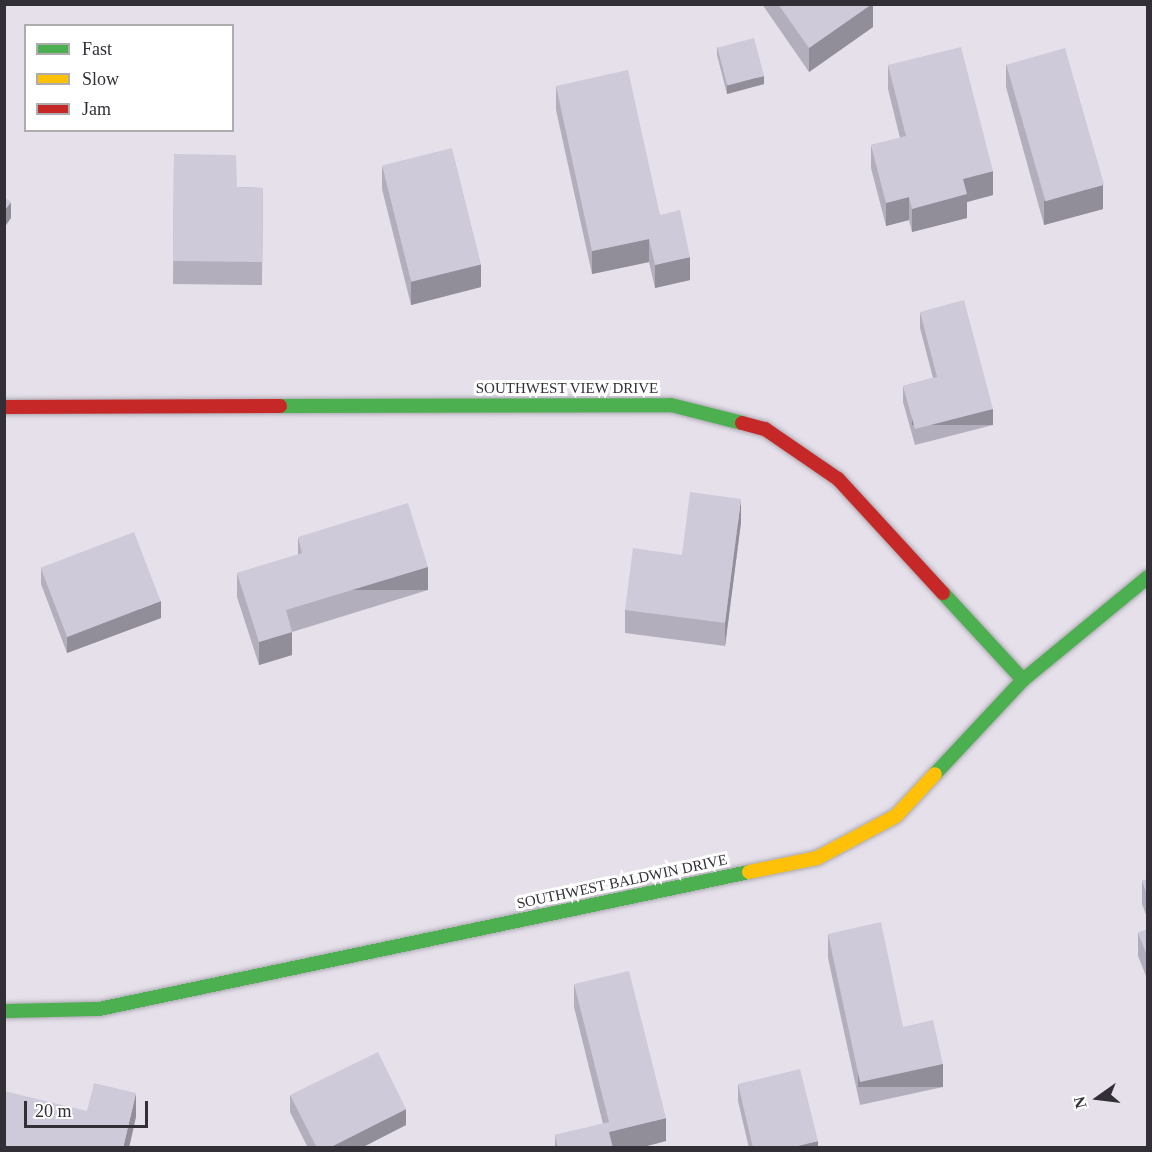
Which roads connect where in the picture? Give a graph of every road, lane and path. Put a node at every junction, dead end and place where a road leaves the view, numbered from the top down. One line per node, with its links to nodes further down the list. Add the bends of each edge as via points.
1 (4, 407): 3 (street, SOUTHWEST VIEW DRIVE, via 671,405 765,429 838,479)
2 (1148, 577): 3 (street, SOUTHWEST BALDWIN DRIVE)
3 (1023, 680): 4 (street, SOUTHWEST BALDWIN DRIVE, via 896,816 817,858 99,1009)
4 (4, 1011)

